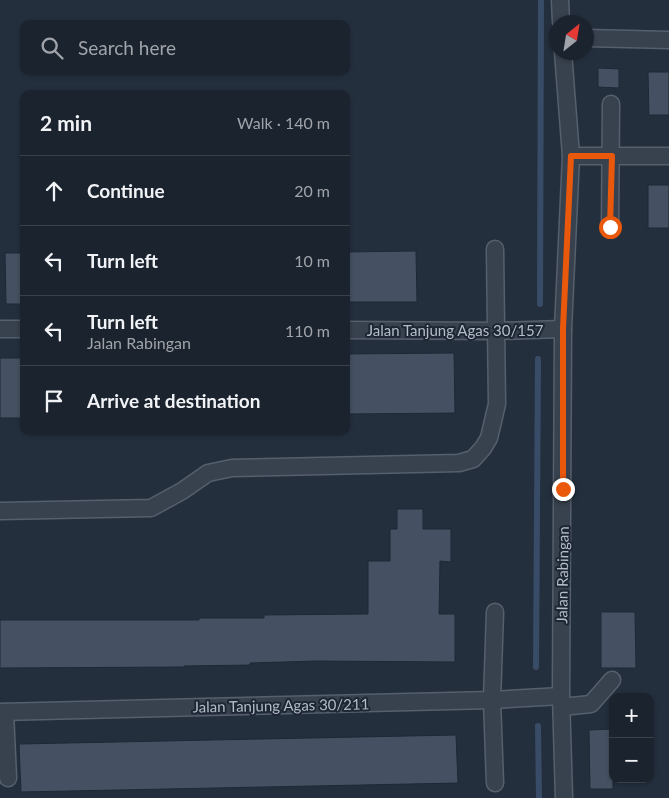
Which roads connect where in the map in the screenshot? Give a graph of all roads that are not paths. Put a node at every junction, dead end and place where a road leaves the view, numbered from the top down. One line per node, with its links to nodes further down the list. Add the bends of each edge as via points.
1 (560, 0): 2 (street)
2 (561, 15)
3 (594, 38): 4 (street)
4 (669, 40)
5 (564, 60): 7 (street, Jalan Rabingan)
6 (612, 104): 8 (street)
7 (571, 156): 8 (street); 14 (street, Jalan Rabingan)
8 (612, 156): 9 (street); 10 (street)
9 (669, 156)
10 (610, 227)
11 (495, 249): 16 (street)
12 (0, 329): 13 (street)
13 (20, 329)
14 (563, 329): 16 (street, Jalan Tanjung Agas 30/157); 21 (street, Jalan Rabingan)
15 (350, 330): 16 (street, Jalan Tanjung Agas 30/157)
16 (496, 331): 17 (street, via 497,404 489,438 483,448 466,461 232,468 208,473 151,508)
17 (0, 511)
18 (495, 612): 20 (street)
19 (612, 680): 21 (street, Jalan Tanjung Agas 30/211, via 591,704)
20 (492, 700): 21 (street, Jalan Tanjung Agas 30/211); 22 (street, Jalan Tanjung Agas 30/211); 24 (street)
21 (561, 702): 25 (street, Jalan Rabingan)
22 (3, 712): 23 (street)
23 (8, 778)
24 (495, 783)
25 (564, 798)

